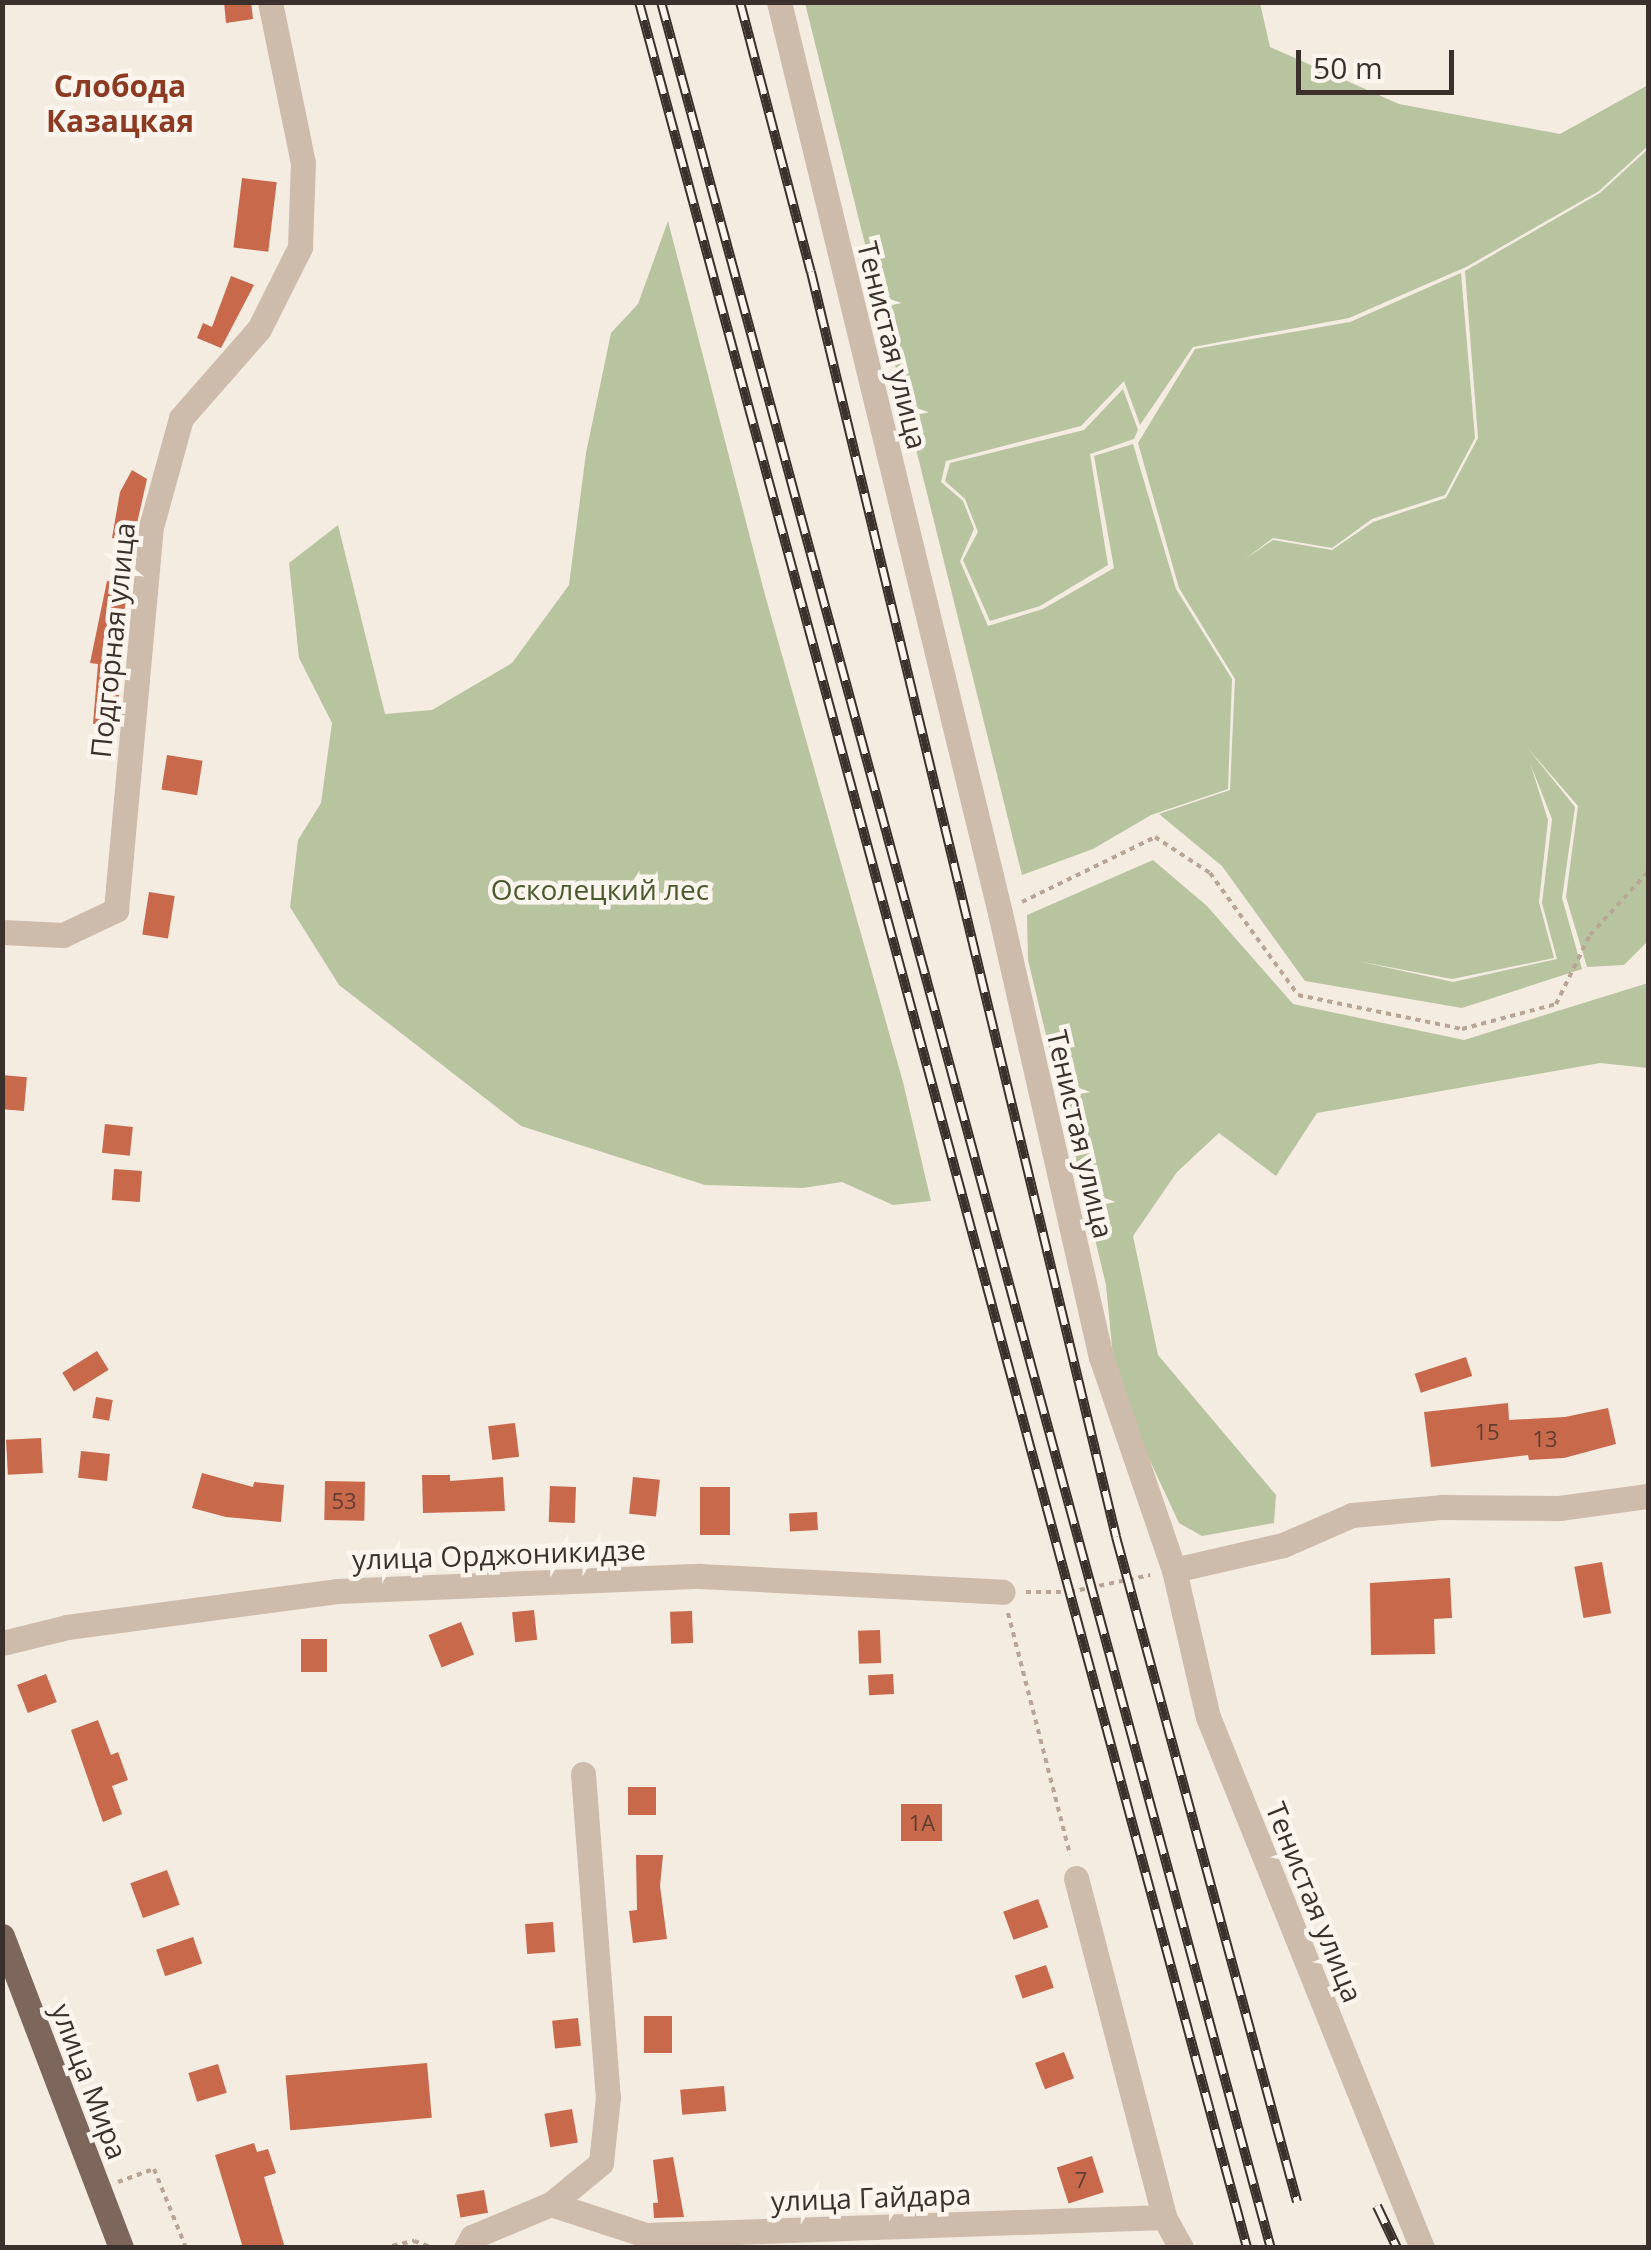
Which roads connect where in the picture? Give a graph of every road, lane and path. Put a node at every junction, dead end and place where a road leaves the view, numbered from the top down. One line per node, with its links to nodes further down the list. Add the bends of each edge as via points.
1 (270, 2): 5 (street, Подгорная улица, via 304,163 300,247 260,328 181,418 151,527 116,910 63,935)
2 (779, 2): 4 (street, Тенистая улица)
3 (1648, 872): 4 (path, via 1590,935 1556,1004 1462,1028 1298,994 1210,873 1155,837)
4 (1000, 913): 7 (street, Тенистая улица, via 1100,1357)
5 (2, 932)
6 (1648, 1496): 7 (street, via 1559,1508 1440,1506 1352,1515 1282,1545)
7 (1174, 1570): 8 (path, via 1070,1592); 22 (street, Тенистая улица, via 1208,1717)
8 (1002, 1592): 9 (street, улица Орджоникидзе, via 700,1576 356,1590 67,1627); 11 (path)
9 (2, 1643)
10 (583, 1774): 14 (street, via 608,2097 601,2163)
11 (1076, 1878): 15 (street)
12 (2, 1936): 13 (main road, улица Мира)
13 (99, 2188): 16 (main road, улица Мира); 17 (path, via 154,2169)
14 (551, 2204): 15 (street, улица Гайдара, via 646,2235); 20 (street, via 472,2237)
15 (1164, 2217): 21 (street)
16 (121, 2248)
17 (186, 2248)
18 (384, 2248): 19 (path, via 414,2240)
19 (433, 2248)
20 (466, 2248)
21 (1182, 2248)
22 (1422, 2248)

